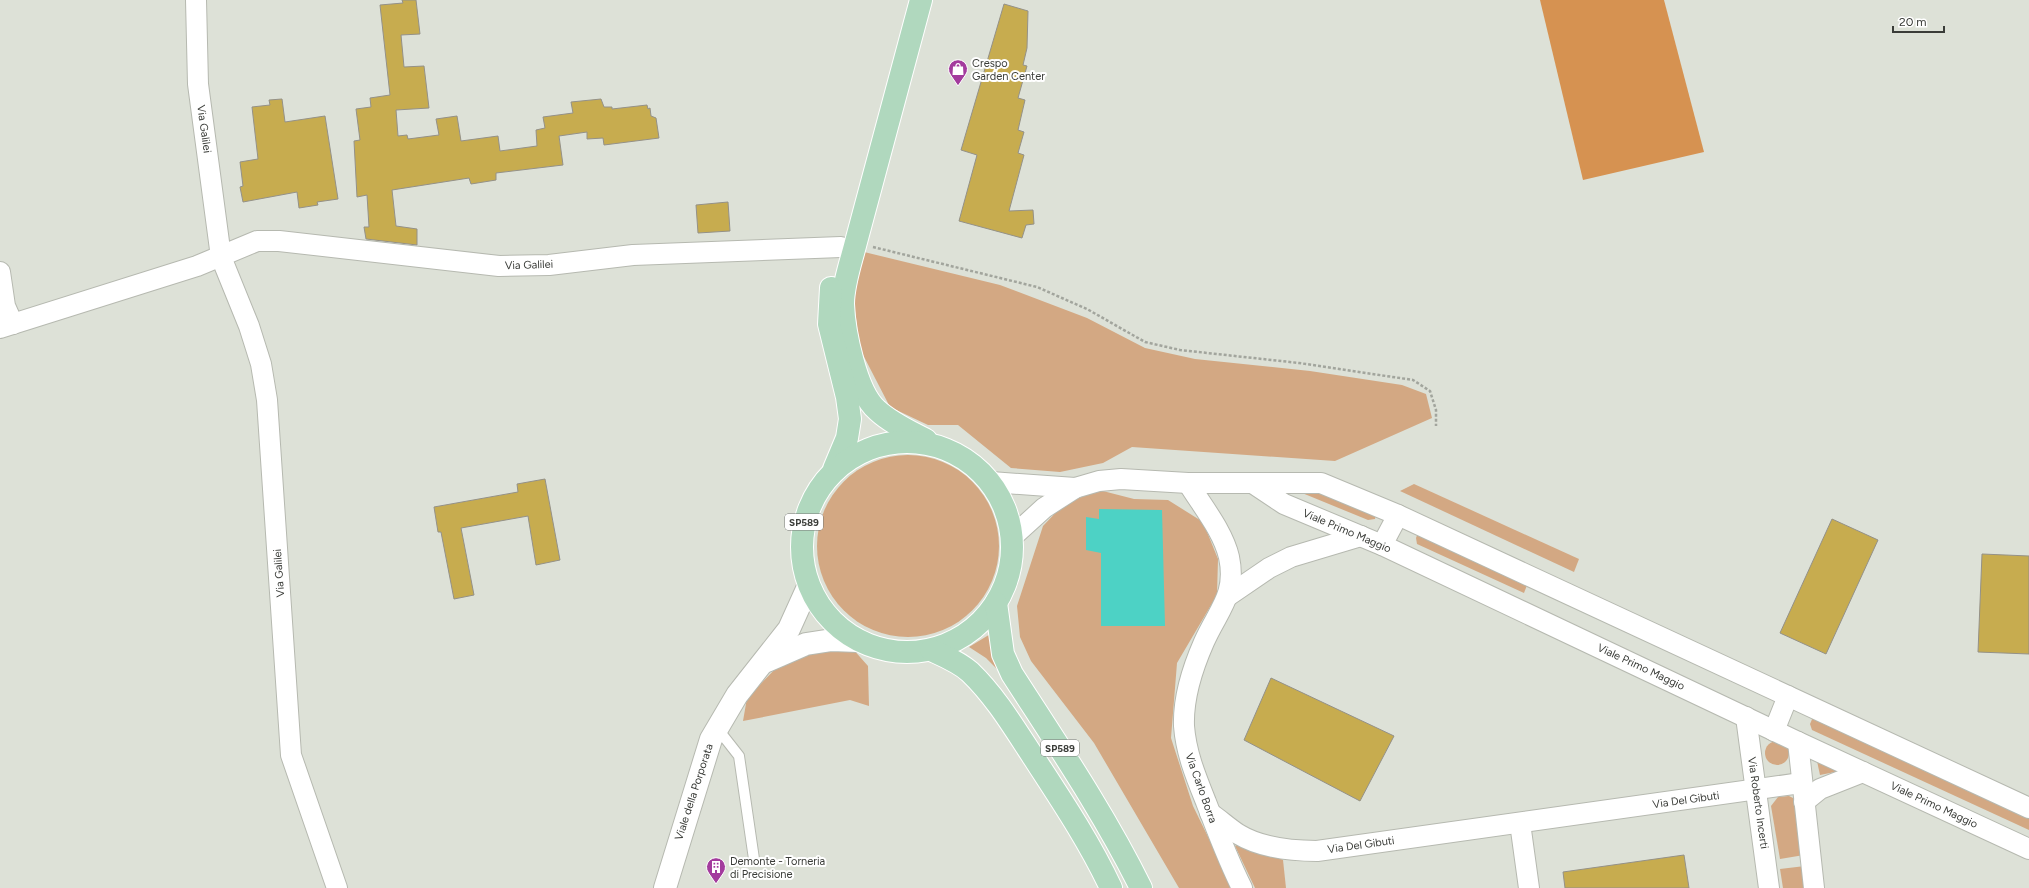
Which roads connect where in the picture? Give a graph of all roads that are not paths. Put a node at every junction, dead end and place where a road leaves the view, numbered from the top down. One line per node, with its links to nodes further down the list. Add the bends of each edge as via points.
1 (196, 0): 5 (street, Via Galilei, via 198,84)
2 (905, 0): 4 (main road, SP589)
3 (921, 0): 4 (main road, SP589)
4 (848, 245): 5 (street, Via Galilei, via 633,255 549,265 499,266 280,241 258,242); 8 (main road, SP589, via 843,303 848,345 856,374 875,409 891,422); 9 (main road, SP589, via 830,299 829,324 850,419 847,438)
5 (221, 257): 7 (street, Via Galilei); 38 (street, Via Galilei, via 250,326 261,364 267,400 291,755)
6 (0, 272): 7 (street)
7 (6, 326)
8 (934, 444): 9 (main road, SP589, via 911,441 883,443 857,453); 10 (main road, SP589, via 956,453 975,466)
9 (834, 469): 18 (main road, SP589, via 814,494 803,524 801,556)
10 (991, 482): 13 (street); 16 (main road, SP589, via 1005,508)
11 (1188, 483): 12 (street); 13 (street, via 1121,479 1099,481); 19 (street, Via Carlo Borra, via 1220,535 1228,556 1231,575)
12 (1254, 484): 14 (street, via 1321,483); 15 (street, Viale Primo Maggio, via 1284,504)
13 (1075, 488): 16 (street, via 1044,508)
14 (1398, 514): 17 (street); 24 (street)
15 (1361, 536): 17 (street, Viale Primo Maggio); 19 (street, Via Carlo Borra, via 1291,557 1269,568)
16 (1012, 537): 20 (main road, SP589, via 1010,571)
17 (1382, 546): 25 (street, Viale Primo Maggio)
18 (808, 586): 21 (main road, SP589, via 820,608 833,622); 23 (street, Viale della Porporata, via 789,629)
19 (1228, 596): 34 (street, Via Carlo Borra, via 1204,642 1187,693 1184,726 1188,757)
20 (996, 603): 22 (main road, SP589, via 979,624 956,640); 41 (main road, SP589, via 1003,654 1012,674 1090,793 1124,851)
21 (858, 640): 22 (main road, SP589, via 881,649 900,652); 23 (street, via 806,644)
22 (931, 650): 40 (main road, SP589, via 969,671 985,688 1012,724 1064,804 1101,866)
23 (764, 663): 26 (street, Viale della Porporata, via 736,695)
24 (1788, 696): 27 (street); 33 (street)
25 (1746, 717): 27 (street, Viale Primo Maggio); 31 (street, Via Roberto Incerti)
26 (717, 728): 37 (lane, via 739,756); 39 (street, Viale della Porporata, via 710,739)
27 (1774, 731): 28 (street, Viale Primo Maggio)
28 (1798, 742): 29 (street, Viale Primo Maggio); 30 (street)
29 (1863, 772): 32 (street, via 1820,789); 36 (street, Viale Primo Maggio)
30 (1801, 782): 31 (street, Via Del Gibuti); 32 (street)
31 (1756, 790): 35 (street, Via Del Gibuti); 44 (street, Via Roberto Incerti)
32 (1804, 802): 45 (street)
33 (2029, 808)
34 (1210, 814): 35 (street, Via Del Gibuti, via 1240,835 1270,846 1294,851 1317,851); 42 (street, Via Carlo Borra)
35 (1520, 823): 43 (street)
36 (2029, 849)
37 (754, 859)
38 (337, 888)
39 (665, 888)
40 (1111, 888)
41 (1141, 888)
42 (1242, 888)
43 (1529, 888)
44 (1769, 888)
45 (1814, 888)

